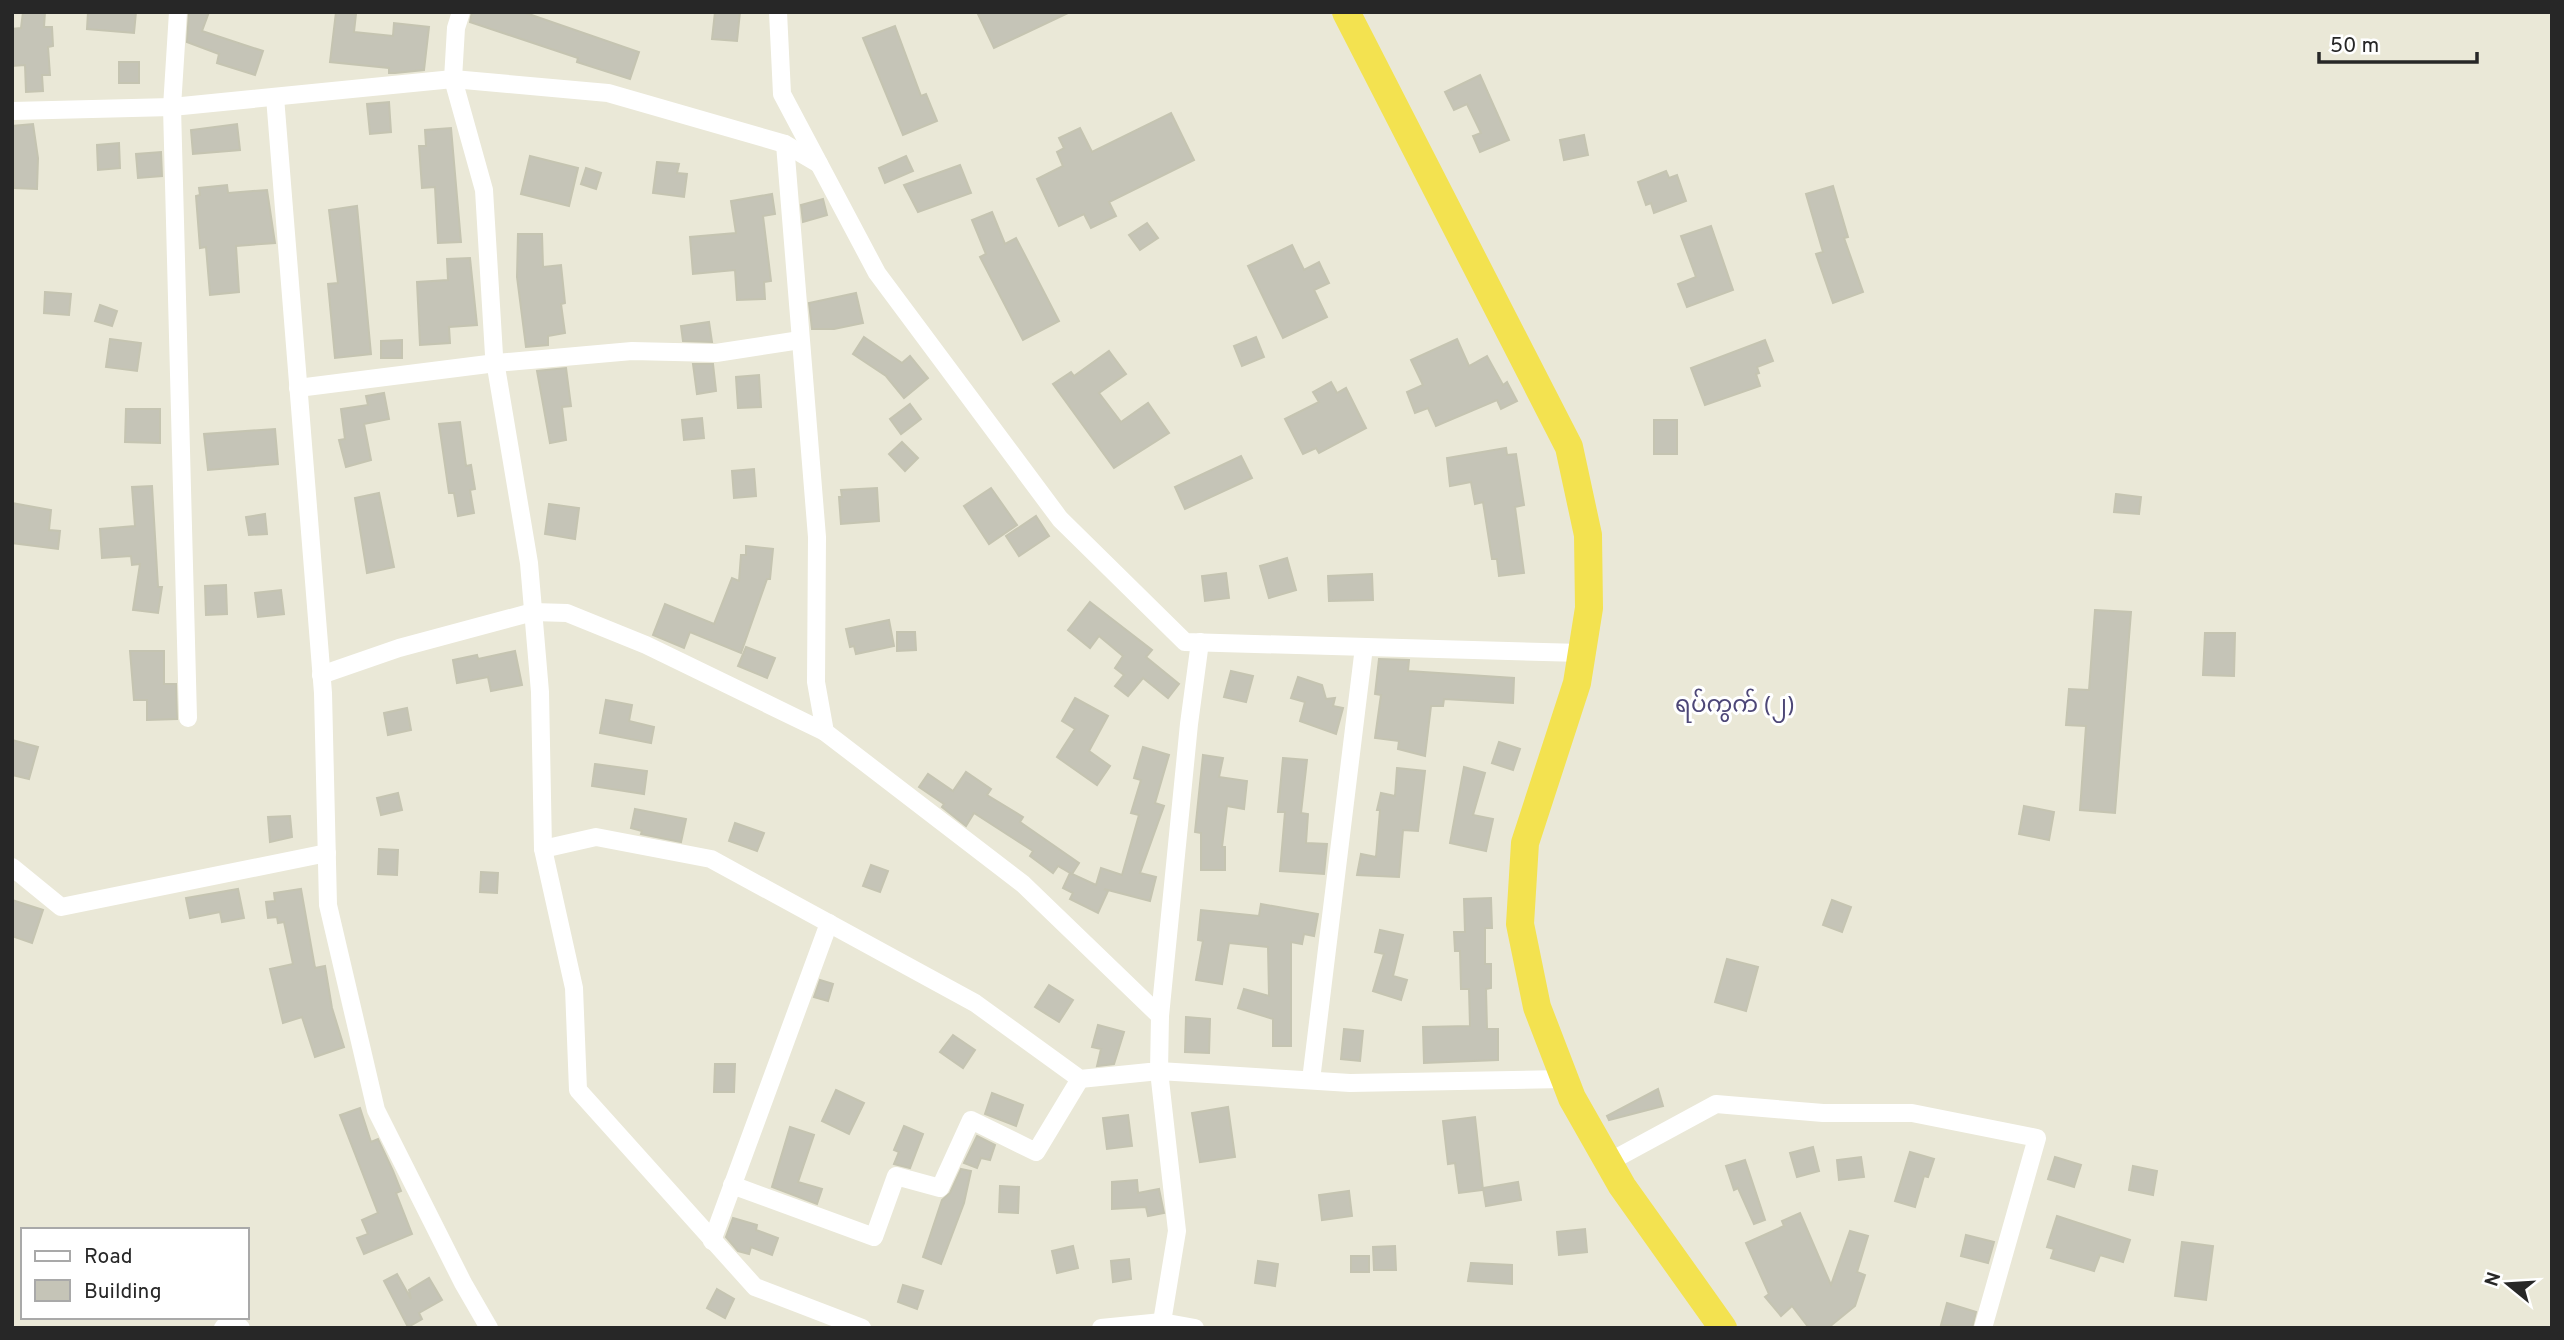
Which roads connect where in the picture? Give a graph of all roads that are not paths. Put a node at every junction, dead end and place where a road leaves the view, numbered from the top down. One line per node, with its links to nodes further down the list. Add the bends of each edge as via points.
1 (178, 12): 7 (street)
2 (461, 12): 5 (street)
3 (778, 12): 10 (street, via 782,94)
4 (1346, 12): 17 (highway, via 1569,447 1588,535 1589,608)
5 (453, 79): 6 (street); 9 (street, via 608,93); 12 (street, via 484,190)
6 (275, 97): 7 (street); 13 (street)
7 (172, 107): 8 (street); 19 (street)
8 (12, 111)
9 (785, 144): 10 (street); 11 (street)
10 (819, 164): 15 (street, via 877,273 1060,519 1185,642)
11 (800, 340): 12 (street, via 716,353 632,351); 20 (street, via 817,537 816,682)
12 (496, 363): 13 (street); 14 (street)
13 (298, 388): 18 (street)
14 (533, 612): 18 (street, via 399,648); 20 (street, via 567,613 646,645); 21 (street, via 540,692)
15 (1200, 642): 16 (street); 25 (street)
16 (1364, 647): 17 (street); 29 (street)
17 (1582, 653): 28 (highway, via 1577,682 1525,844 1520,924 1536,1007)
18 (321, 675): 22 (street)
19 (188, 718)
20 (825, 732): 25 (street, via 1023,884)
21 (543, 849): 24 (street, via 596,837 711,859); 32 (street, via 574,988 578,1090)
22 (327, 853): 23 (street, via 61,907); 36 (street, via 328,905 376,1110)
23 (12, 867)
24 (829, 923): 27 (street, via 975,1003); 31 (street)
25 (1160, 1016): 26 (street)
26 (1158, 1071): 27 (street); 29 (street); 33 (street, via 1177,1231)
27 (1080, 1079): 31 (street, via 1036,1152 971,1121 940,1188 896,1176 874,1237)
28 (1564, 1079): 29 (street); 30 (highway)
29 (1311, 1080)
30 (1609, 1162): 40 (highway); 41 (street, via 1716,1104 1823,1113 1912,1113 2037,1138)
31 (732, 1185): 32 (street)
32 (712, 1241): 37 (street, via 755,1287)
33 (1162, 1325): 38 (street); 39 (street)
34 (223, 1328): 35 (street, via 230,1320)
35 (241, 1328)
36 (489, 1328)
37 (862, 1328)
38 (1101, 1328)
39 (1195, 1328)
40 (1723, 1328)
41 (1983, 1328)

